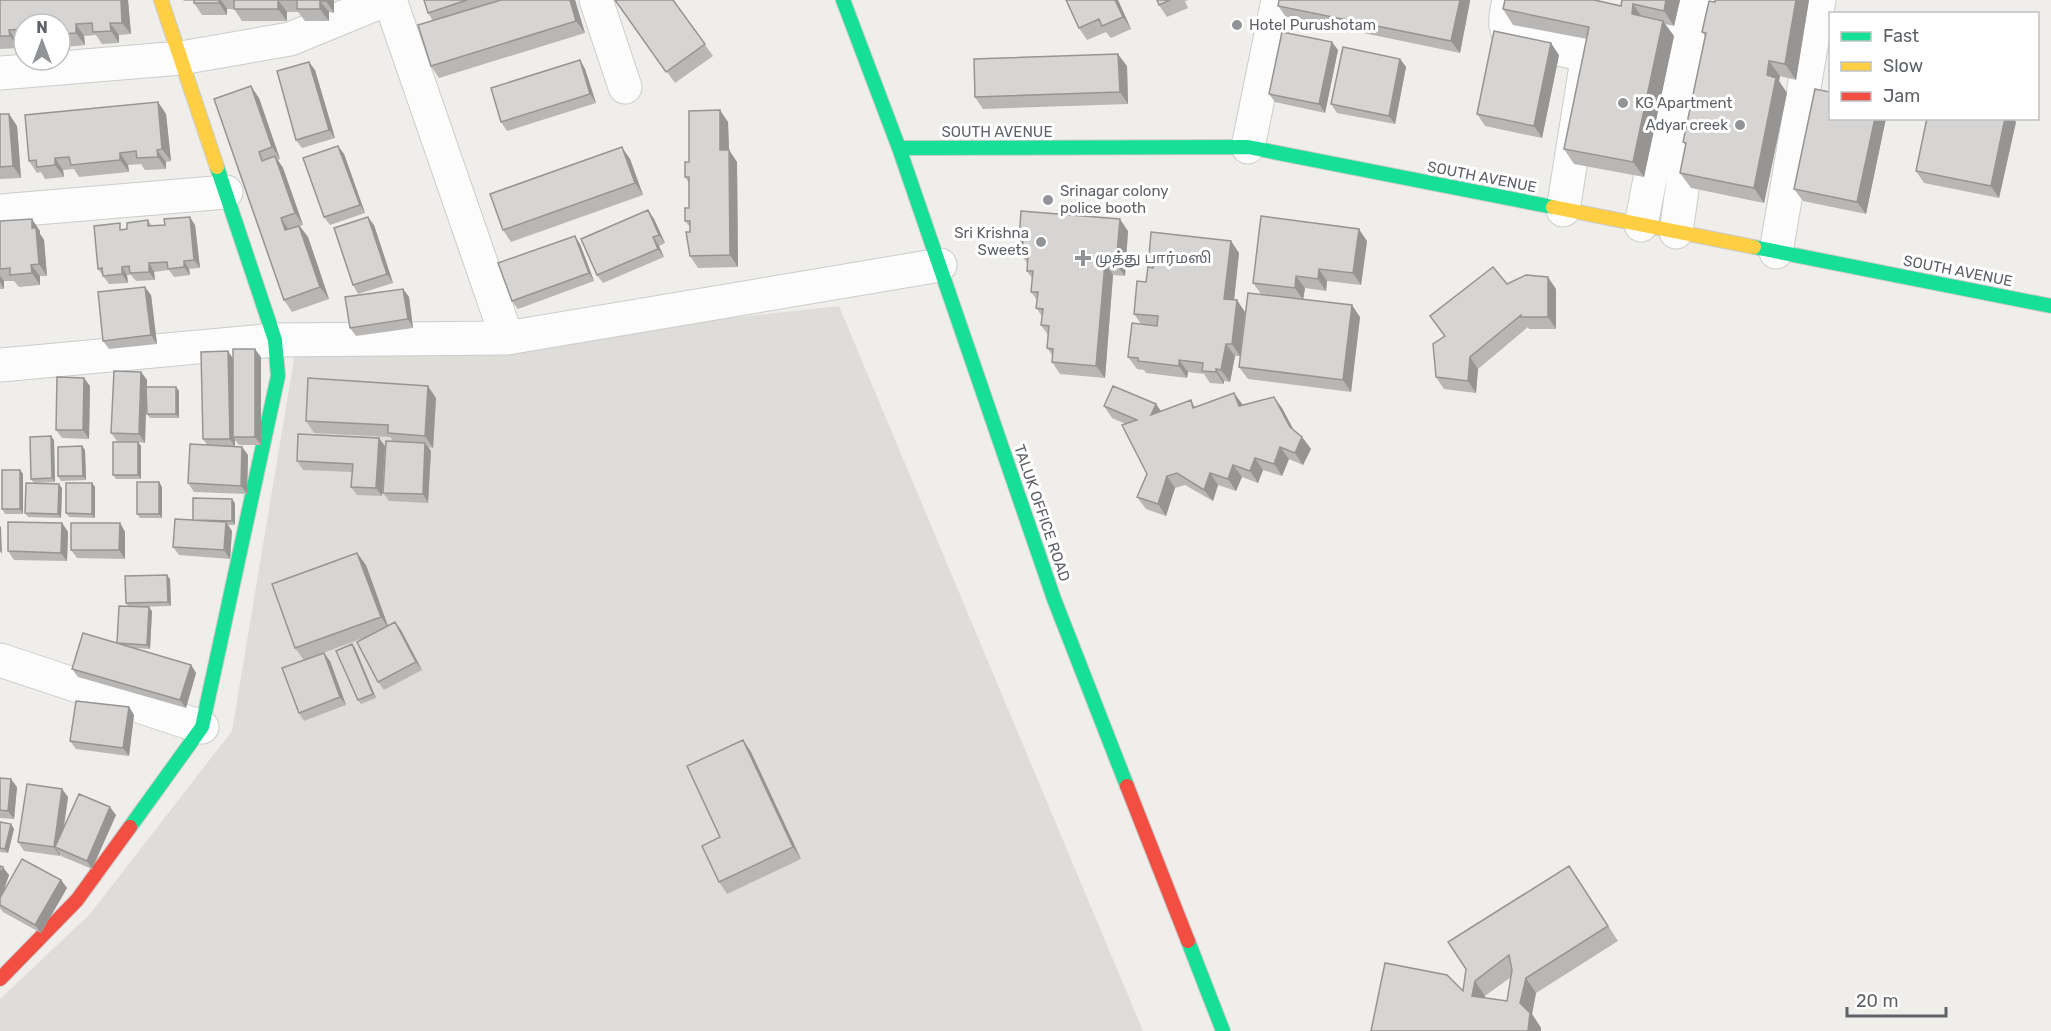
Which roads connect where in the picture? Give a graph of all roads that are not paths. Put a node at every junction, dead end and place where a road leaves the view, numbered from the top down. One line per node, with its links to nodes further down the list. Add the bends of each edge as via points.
1 (161, 0): 11 (street)
2 (385, 0): 11 (street, via 290,39)
3 (390, 0): 24 (street)
4 (596, 0): 13 (street)
5 (843, 0): 15 (street, TALUK OFFICE ROAD)
6 (1278, 0): 14 (street)
7 (1509, 0): 17 (street, via 1507,34 1515,40 1579,53 1586,66)
8 (1685, 0): 19 (street)
9 (1709, 0): 20 (street)
10 (1819, 0): 21 (street)
11 (181, 58): 12 (street); 16 (street)
12 (0, 73)
13 (625, 87)
14 (1248, 147): 15 (street, SOUTH AVENUE); 17 (street, SOUTH AVENUE)
15 (899, 148): 22 (street, TALUK OFFICE ROAD)
16 (226, 192): 18 (street); 25 (street)
17 (1563, 210): 19 (street, SOUTH AVENUE)
18 (0, 211)
19 (1641, 225): 20 (street, SOUTH AVENUE)
20 (1676, 232): 21 (street, SOUTH AVENUE)
21 (1776, 252): 23 (street, SOUTH AVENUE)
22 (940, 266): 24 (street); 30 (street, TALUK OFFICE ROAD, via 1054,599)
23 (2051, 306)
24 (507, 338): 25 (street)
25 (275, 340): 26 (street); 28 (street, via 278,376)
26 (0, 365)
27 (0, 660): 28 (street)
28 (202, 727): 29 (street, via 77,900)
29 (0, 979)
30 (1223, 1031)

